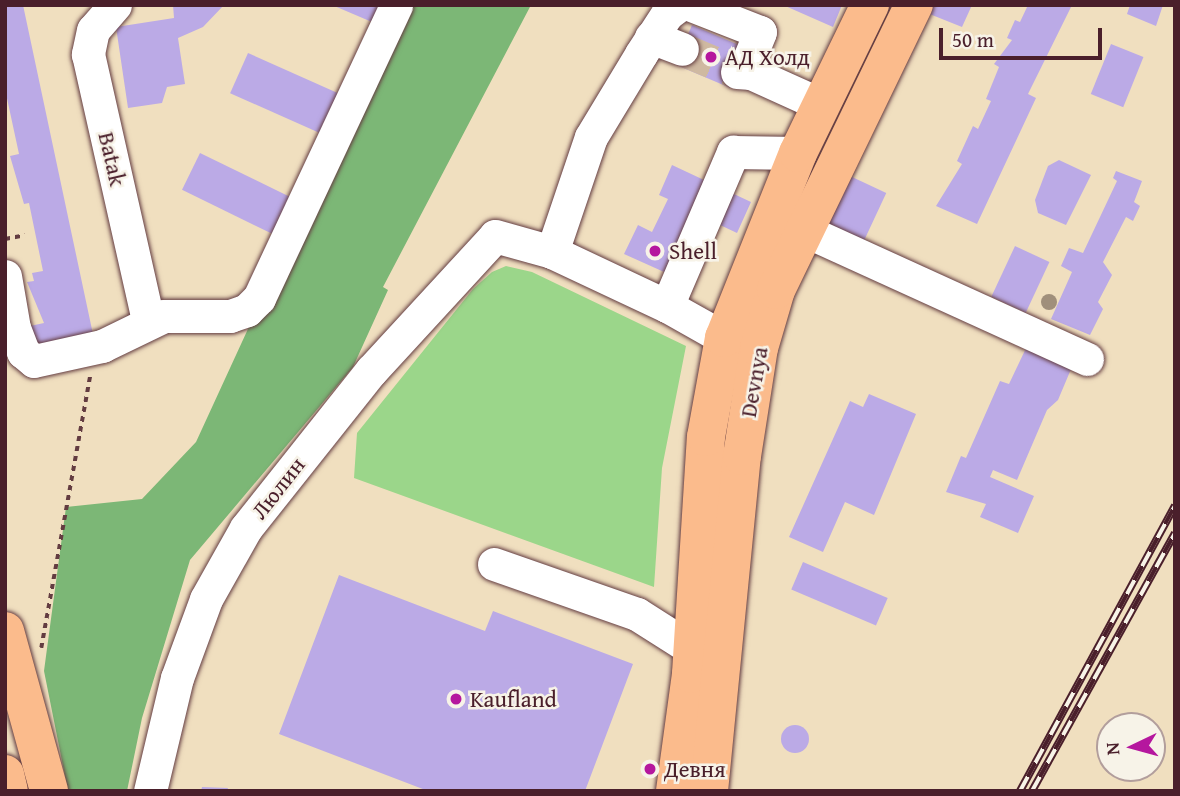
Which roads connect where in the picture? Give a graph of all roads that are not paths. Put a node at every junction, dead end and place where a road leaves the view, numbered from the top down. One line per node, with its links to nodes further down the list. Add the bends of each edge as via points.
1 (115, 5): 13 (street, Batak, via 93,30 88,54)
2 (396, 5): 13 (street, via 259,298 247,310 230,316)
3 (679, 5): 10 (street, via 667,43 591,137)
4 (691, 5): 7 (street, via 760,32 744,72)
5 (870, 5): 7 (main road, Devnya)
6 (914, 5): 9 (main road, Devnya)
7 (822, 105): 8 (main road, Devnya)
8 (798, 153): 12 (street, via 733,152); 14 (main road, Devnya)
9 (804, 230): 15 (street); 26 (main road, Devnya, via 776,290 751,394)
10 (552, 253): 12 (street); 24 (street, Люлин, via 495,236 371,370 246,528 206,599 181,667)
11 (5, 276): 13 (street, via 23,352 34,361 120,340)
12 (667, 306): 14 (street)
13 (148, 320)
14 (724, 338): 16 (main road, Devnya, via 706,437)
15 (1087, 359)
16 (698, 549): 18 (street, via 684,601 674,610); 20 (main road, Devnya)
17 (495, 564): 18 (street)
18 (637, 614): 20 (street)
19 (5, 631): 23 (main road)
20 (692, 649): 25 (main road, Devnya)
21 (5, 774): 22 (main road)
22 (9, 791)
23 (49, 791)
24 (150, 791)
25 (675, 791)
26 (709, 791)

